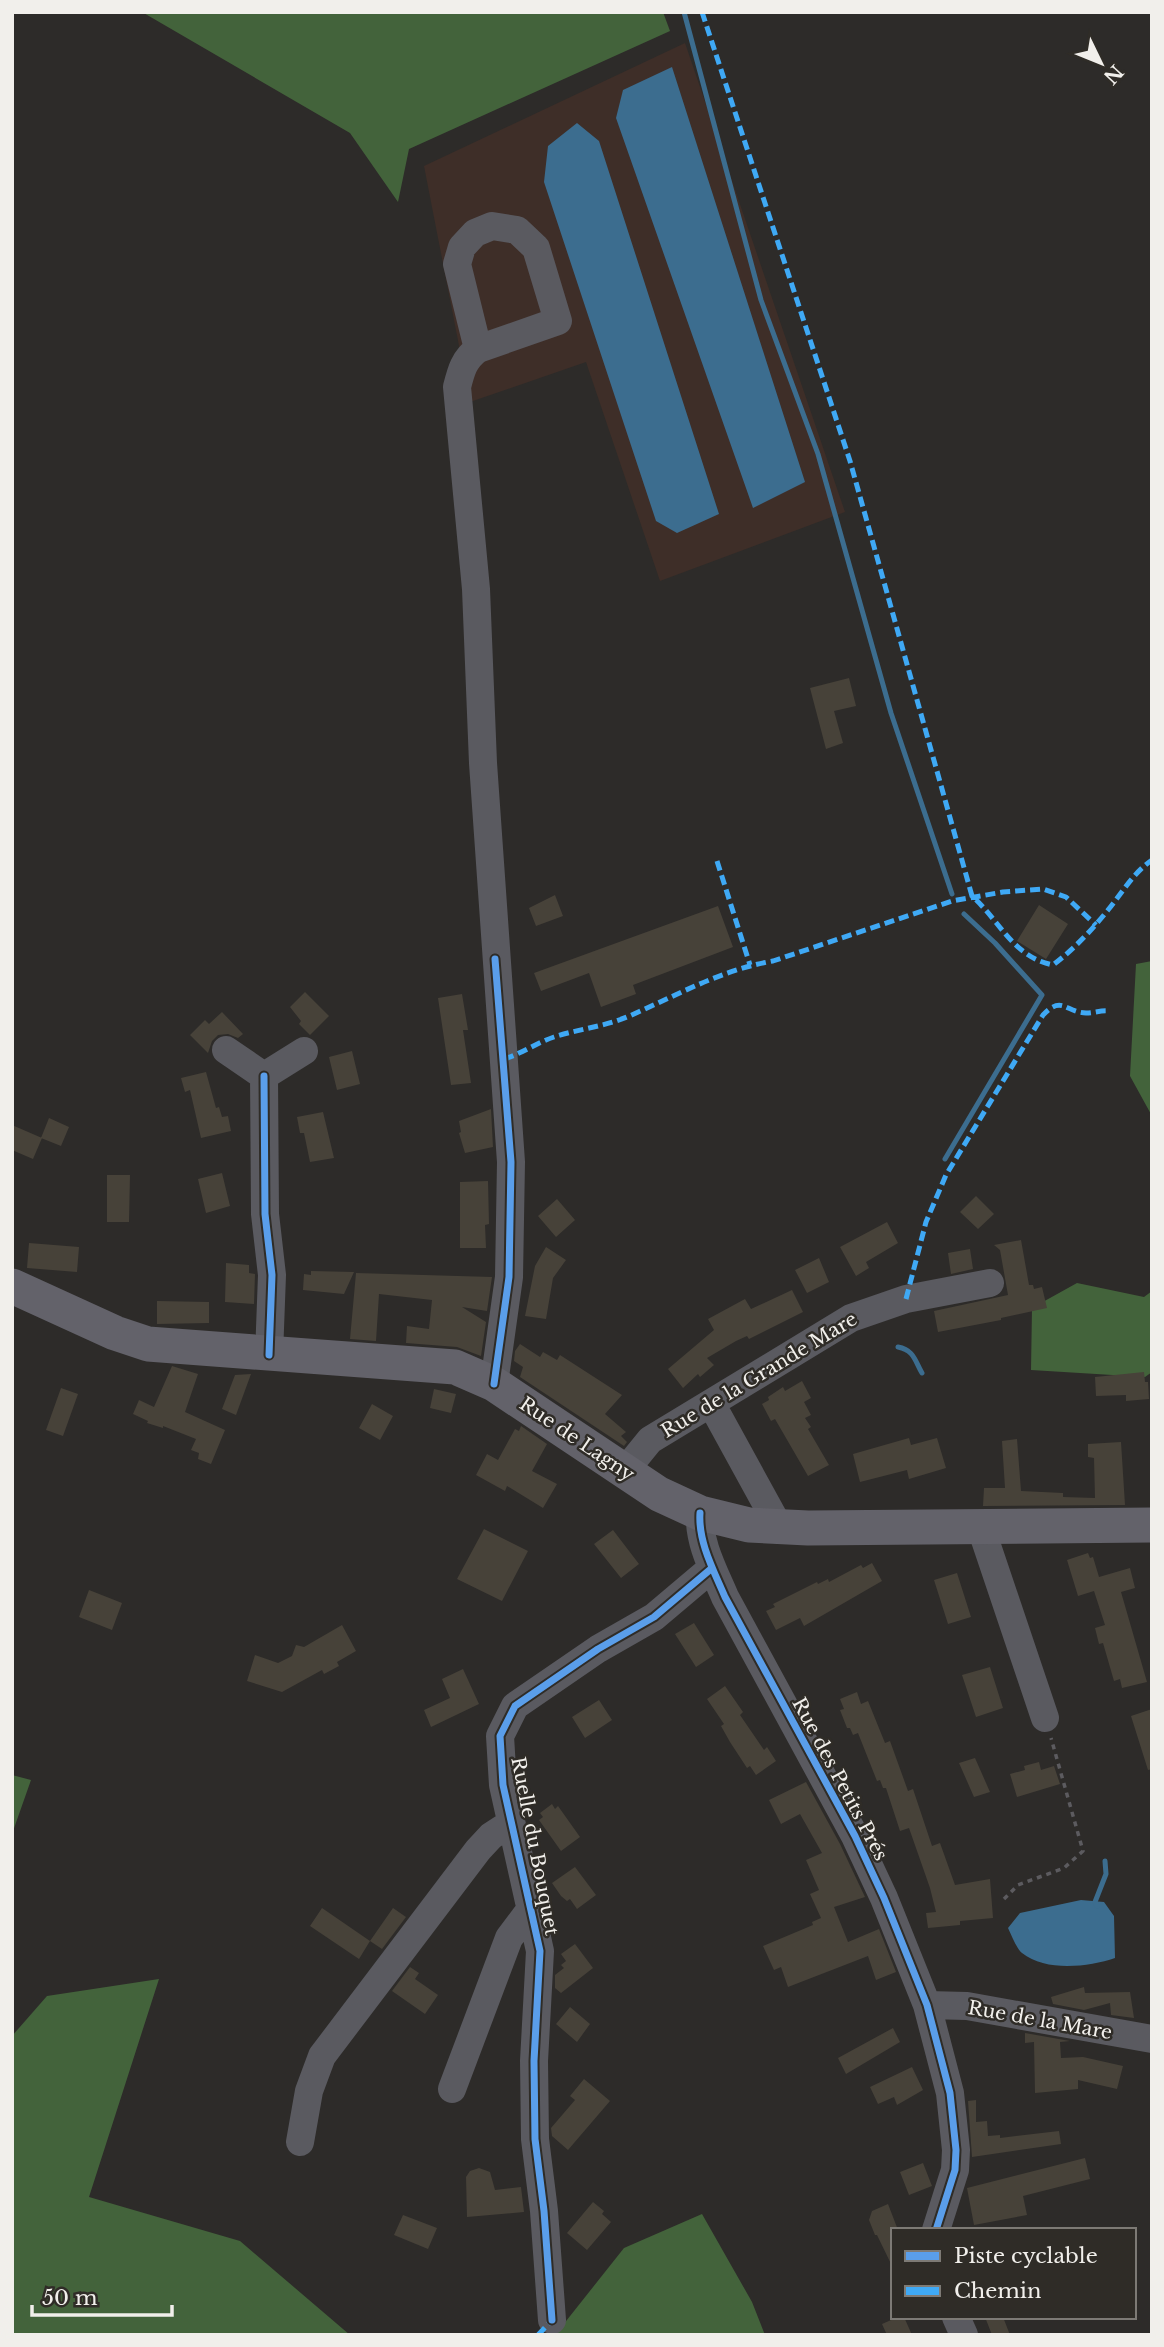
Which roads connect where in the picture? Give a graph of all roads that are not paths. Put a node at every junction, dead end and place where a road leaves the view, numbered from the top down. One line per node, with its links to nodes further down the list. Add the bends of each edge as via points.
1 (478, 349): 1 (street, via 558,320 536,248 517,230 492,226 475,233 461,247 457,264); 8 (street, via 468,355 457,387 475,589 511,1163 509,1277)
2 (226, 1049): 4 (street)
3 (304, 1051): 4 (street)
4 (264, 1076): 7 (street, via 264,1214 272,1275)
5 (990, 1283): 9 (street, Rue de la Grande Mare, via 906,1299 851,1318)
6 (12, 1286): 7 (main road, Rue de Lagny, via 148,1344)
7 (269, 1355): 8 (main road, Rue de Lagny, via 455,1367)
8 (494, 1384): 10 (main road, Rue de Lagny)
9 (711, 1404): 10 (street, Rue de la Grande Mare, via 650,1440); 14 (street)
10 (624, 1472): 11 (main road, Rue de Lagny)
11 (700, 1513): 14 (main road, Rue de Lagny); 15 (street, Rue des Petits Prés, via 699,1527)
12 (980, 1525): 13 (main road, Rue de Lagny); 14 (main road, Rue de Lagny); 16 (street)
13 (1152, 1525)
14 (779, 1527)
15 (712, 1567): 17 (street, Ruelle du Bouquet, via 654,1617 515,1706 500,1736); 19 (street, Rue des Petits Prés, via 855,1836)
16 (1045, 1718)
17 (511, 1823): 18 (street, Ruelle du Bouquet); 22 (street, via 478,1850 322,2056 309,2091)
18 (530, 1910): 21 (street, via 509,1938); 25 (street, Ruelle du Bouquet, via 540,1951 535,2139)
19 (927, 2005): 20 (street, Rue de la Mare, via 967,2006); 23 (street, Rue des Petits Prés, via 950,2093 956,2150 955,2169)
20 (1152, 2039)
21 (452, 2089)
22 (300, 2142)
23 (937, 2228)
24 (957, 2319): 26 (street)
25 (552, 2320)
26 (964, 2335)

